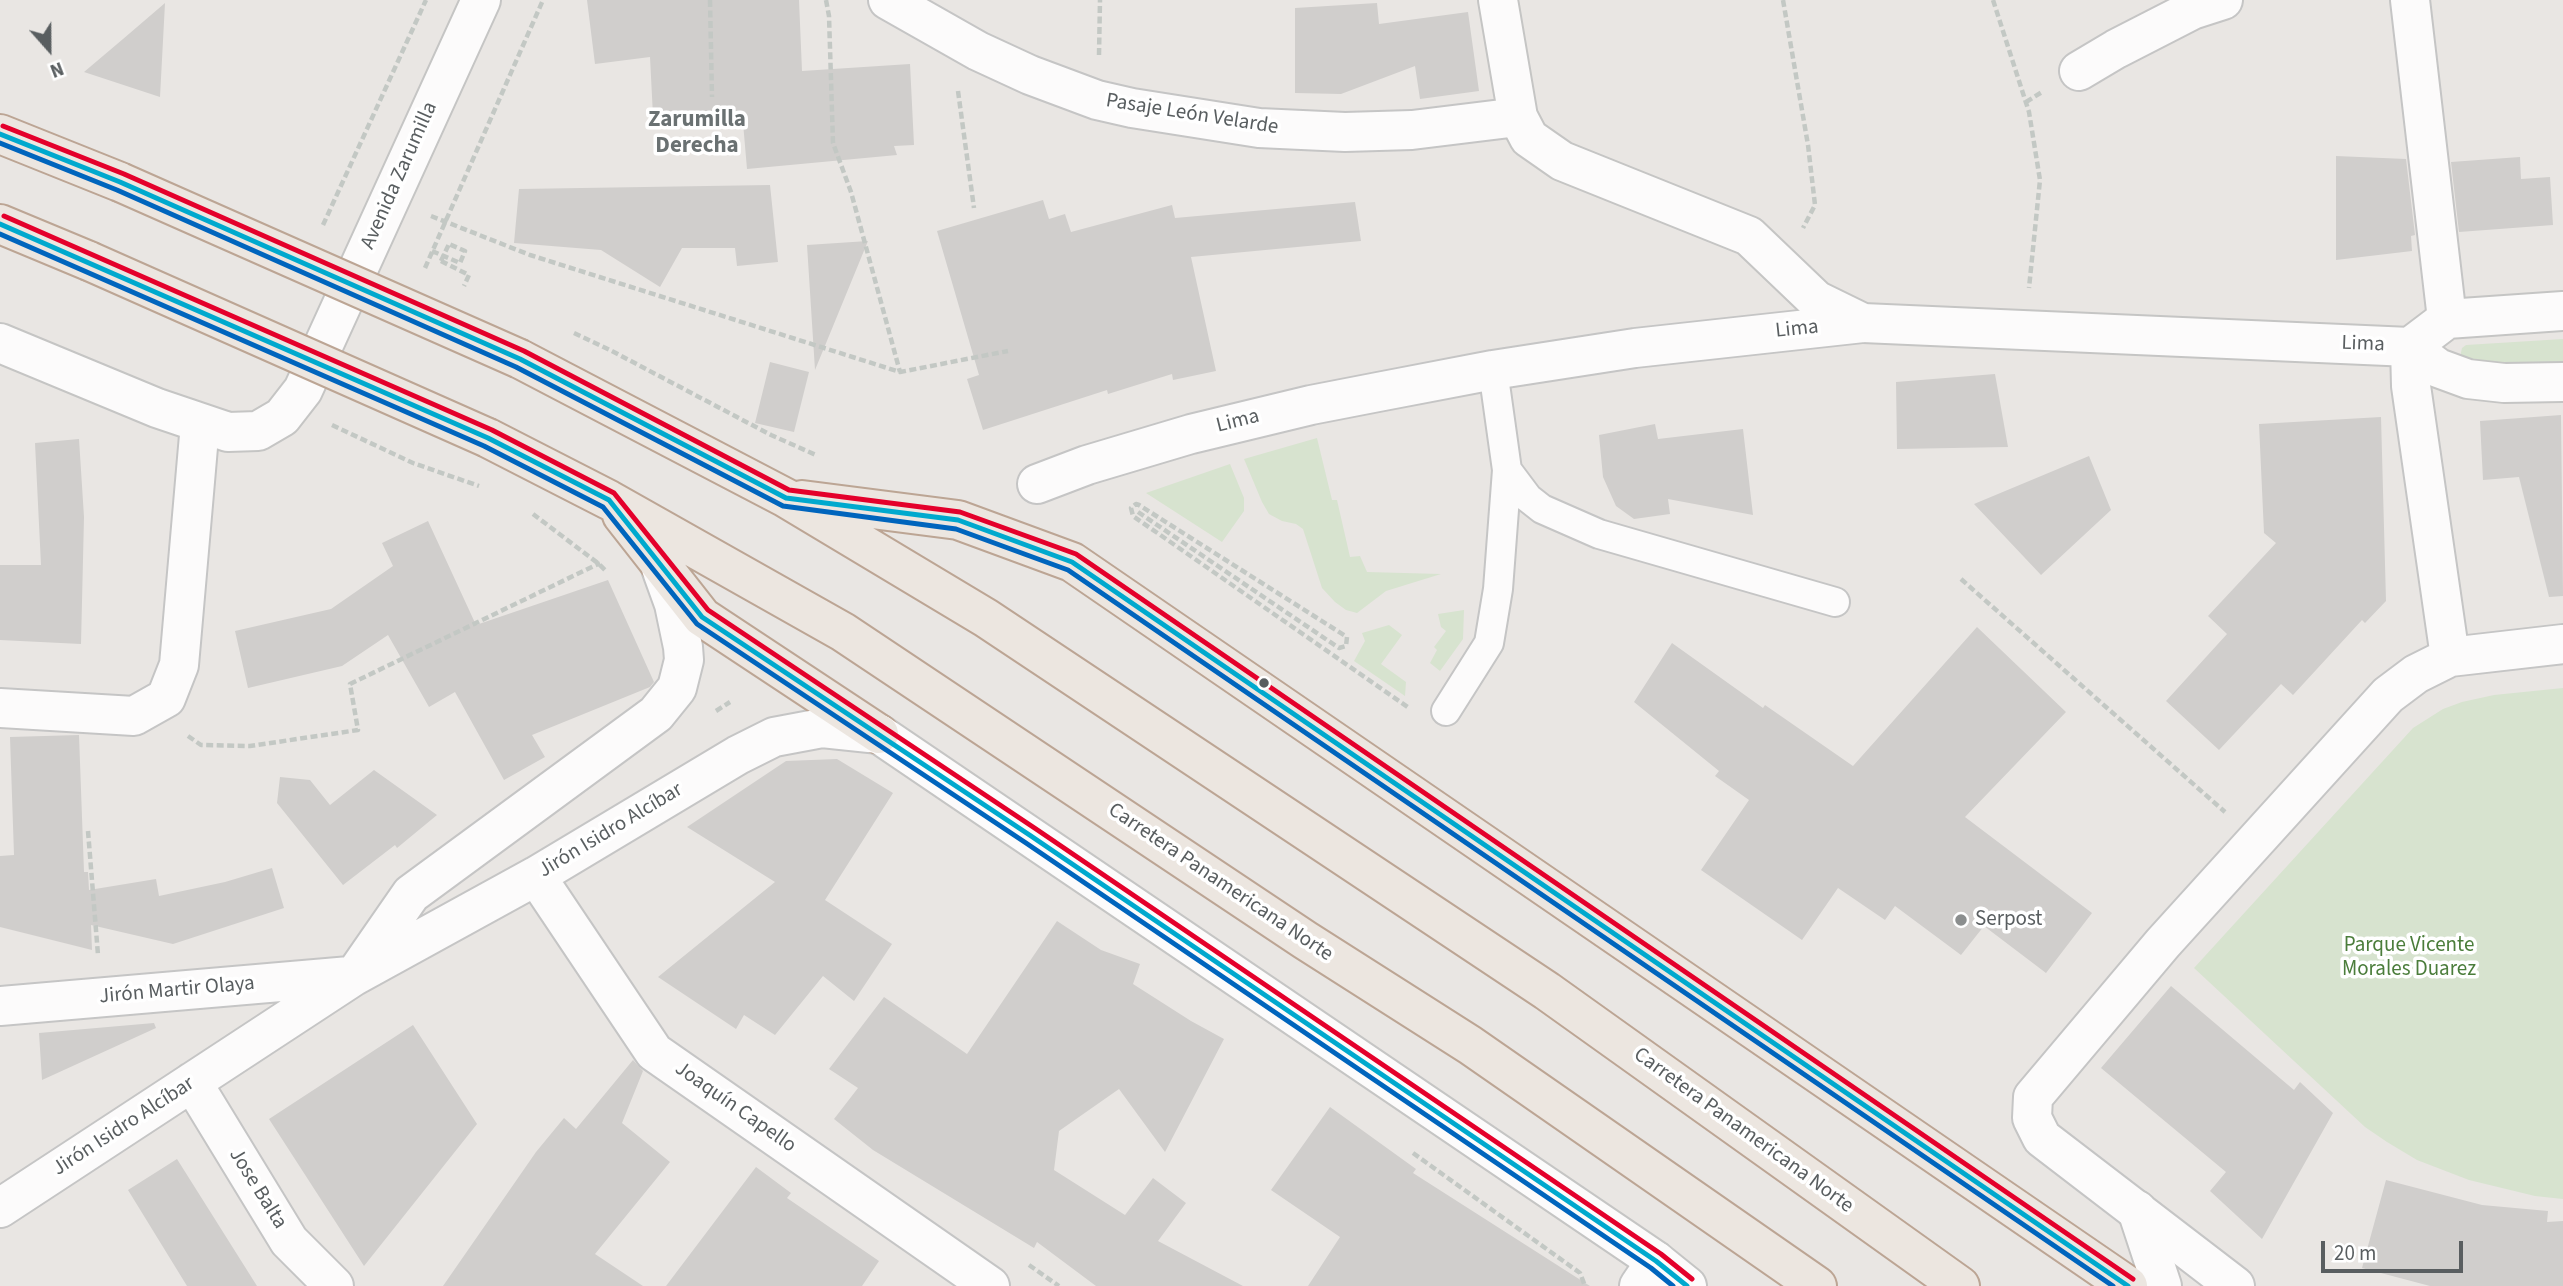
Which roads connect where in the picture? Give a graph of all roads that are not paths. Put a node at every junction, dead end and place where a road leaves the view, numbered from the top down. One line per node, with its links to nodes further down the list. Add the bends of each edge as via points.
1 (481, 0): 17 (street, Avenida Zarumilla, via 290,410 248,433)
2 (888, 0): 7 (street, Pasaje León Velarde, via 1030,75 1097,100 1227,124 1345,132 1412,130)
3 (1498, 0): 7 (street)
4 (2223, 0): 6 (street, via 2192,10)
5 (2410, 0): 11 (street)
6 (2079, 71)
7 (1518, 117): 12 (street, via 1529,138 1562,161 1749,236 1816,300)
8 (0, 134): 20 (highway, Carretera Panamericana Norte, bridge, via 120,182 520,359)
9 (0, 224): 21 (highway, Carretera Panamericana Norte, bridge, via 488,438)
10 (2563, 311): 11 (street)
11 (2447, 318): 14 (street, Lima)
12 (1863, 323): 14 (street, Lima); 15 (street, Lima, via 1647,346)
13 (0, 343): 17 (street, Avenida Zarumilla)
14 (2410, 347): 16 (street, via 2438,368 2468,379); 25 (street, via 2411,386)
15 (1493, 370): 18 (lane); 19 (street, Lima, via 1240,421)
16 (2563, 382)
17 (200, 424): 26 (street, via 179,665 166,698 134,716)
18 (1507, 470): 23 (lane, via 1542,509 1599,534); 27 (lane, via 1489,643)
19 (1037, 484)
20 (786, 498): 40 (highway, Carretera Panamericana Norte, via 986,618 1547,991); 41 (highway, via 958,520 1072,562)
21 (609, 500): 22 (highway); 39 (highway, Carretera Panamericana Norte, via 843,632 1470,1045)
22 (651, 552): 28 (highway, via 702,617); 30 (street, Jirón Isidro Alcíbar, via 679,624 684,660 677,688 656,714 411,894)
23 (1835, 602)
24 (2563, 644): 25 (street)
25 (2450, 657): 34 (street, via 2388,695 2162,943 2033,1097 2032,1118 2042,1138)
26 (0, 708)
27 (1446, 711)
28 (879, 734): 29 (street, Jirón Isidro Alcíbar, via 822,729 774,737); 35 (street)
29 (536, 876): 30 (street, Jirón Isidro Alcíbar); 37 (street, Joaquín Capello, via 654,1052)
30 (354, 976): 31 (street, Jirón Martir Olaya); 32 (street, Jirón Isidro Alcíbar)
31 (0, 1006)
32 (192, 1082): 33 (street, Jirón Isidro Alcíbar); 36 (street, Jose Balta, via 289,1241)
33 (0, 1208)
34 (2137, 1210): 42 (street); 43 (street)
35 (1647, 1274): 38 (street)
36 (334, 1286)
37 (990, 1286)
38 (1687, 1286)
39 (1817, 1286)
40 (1960, 1286)
41 (2127, 1286)
42 (2162, 1286)
43 (2235, 1286)

